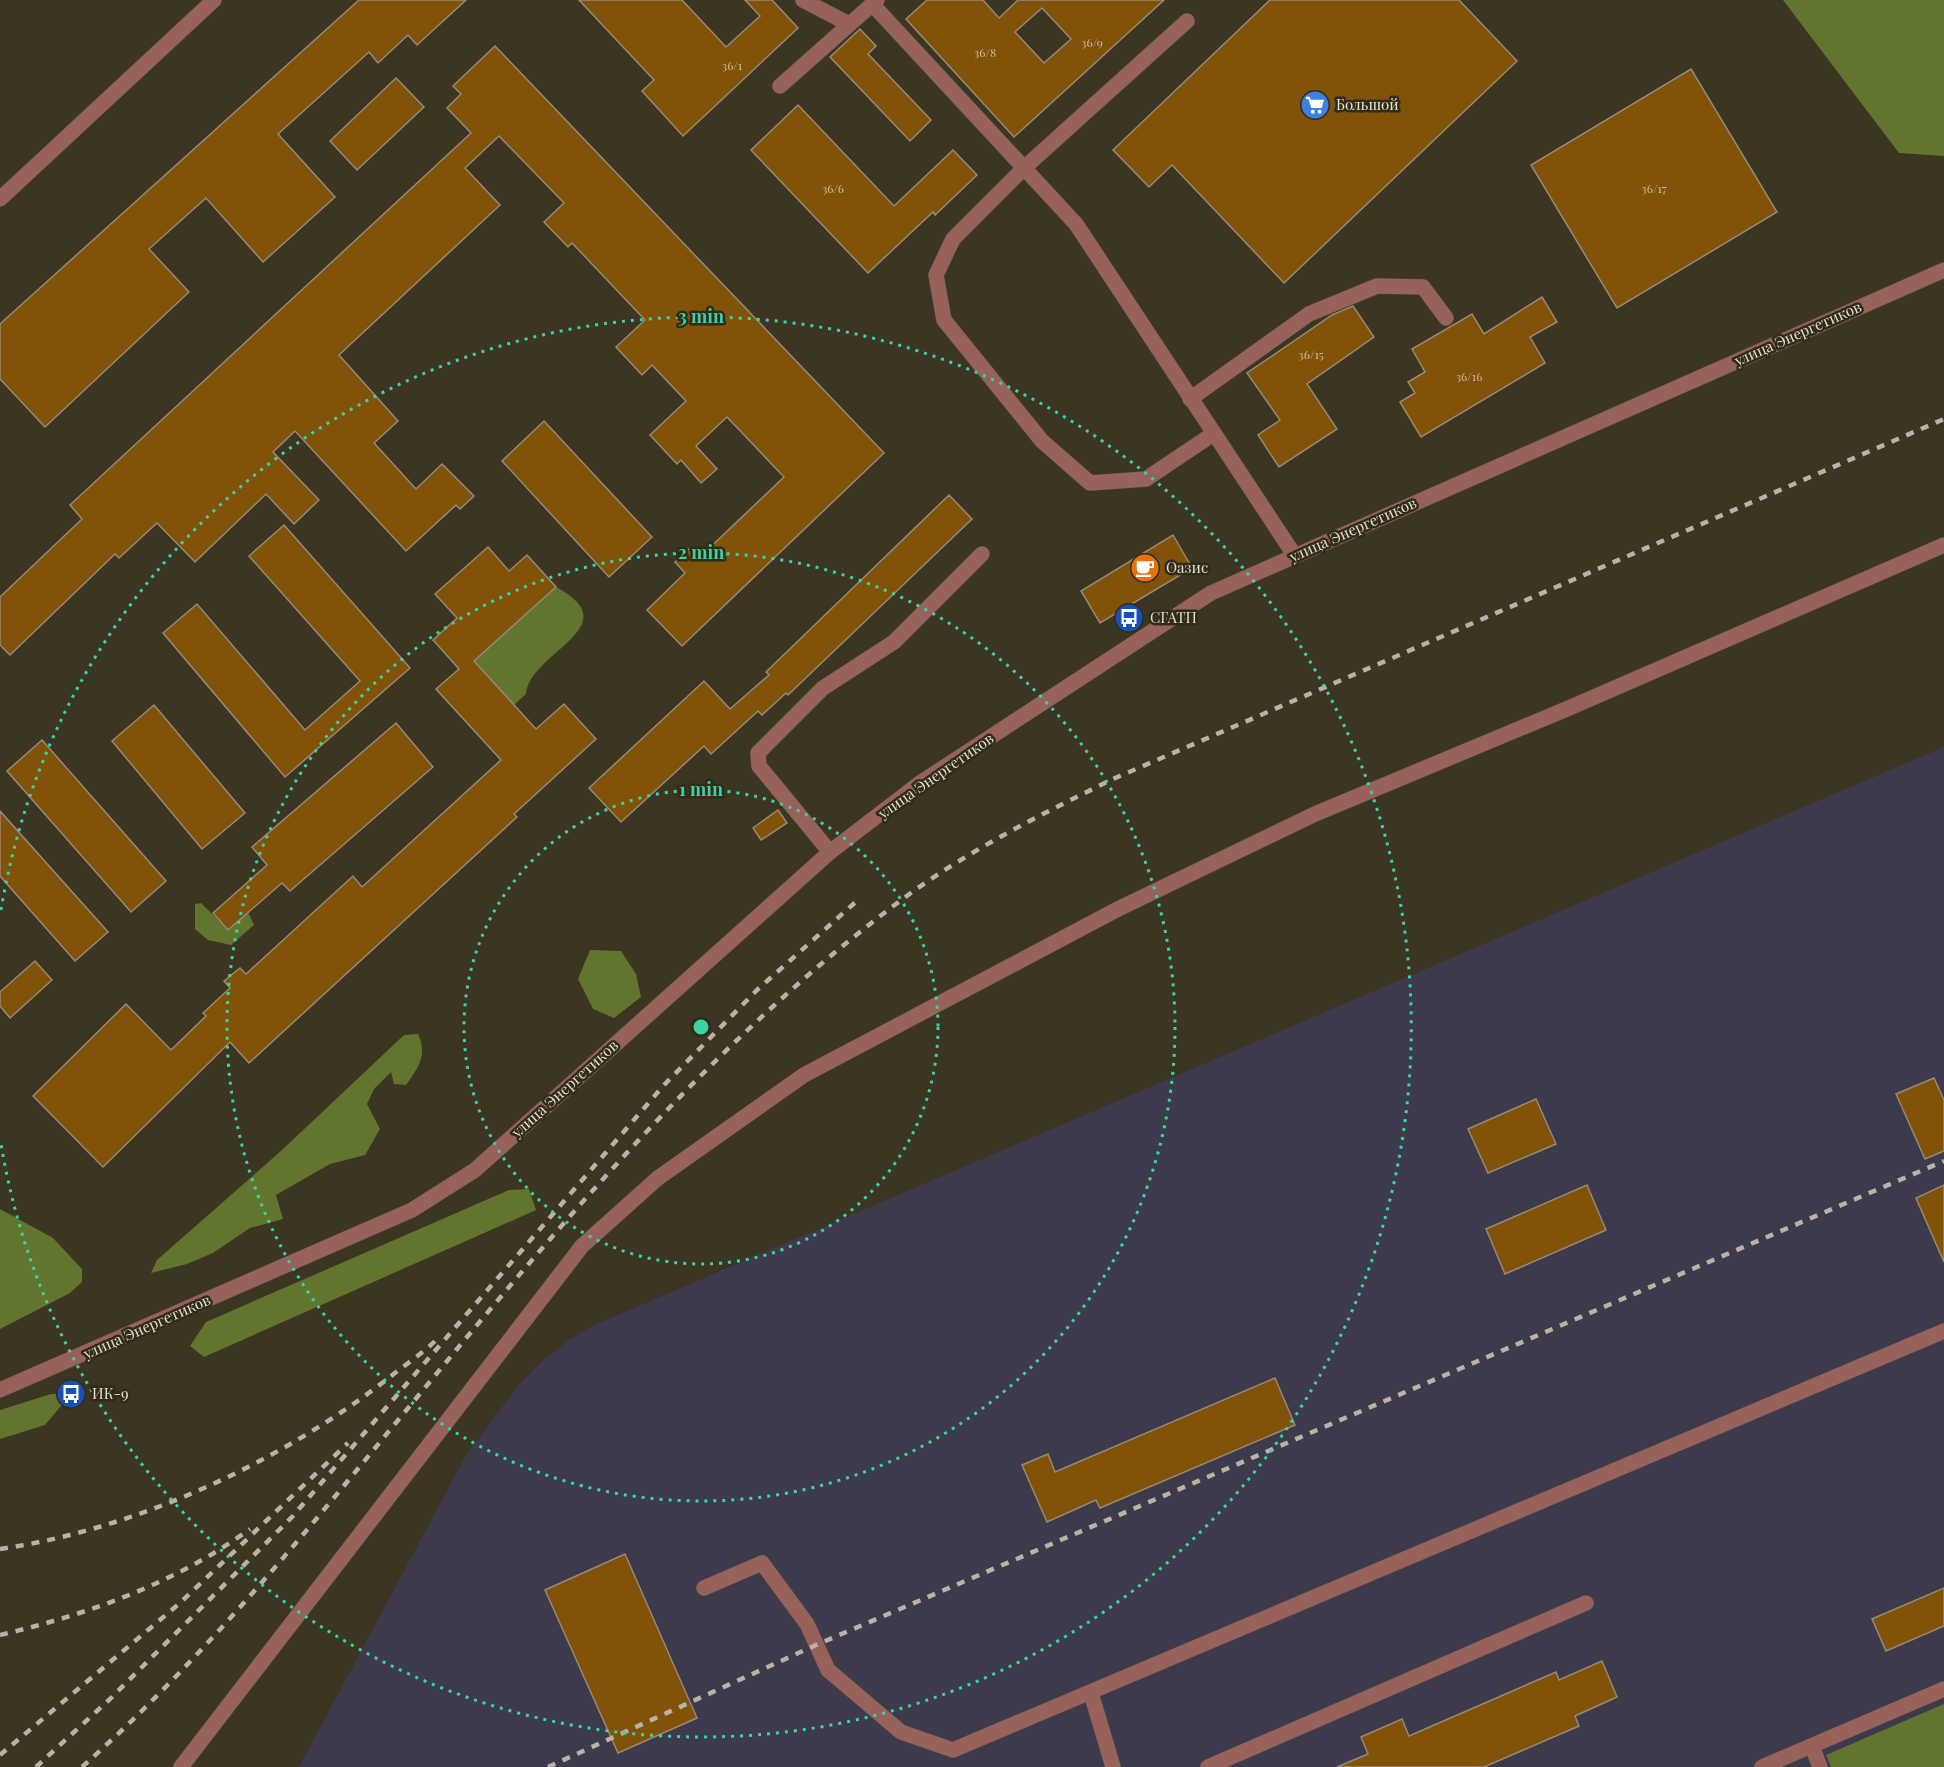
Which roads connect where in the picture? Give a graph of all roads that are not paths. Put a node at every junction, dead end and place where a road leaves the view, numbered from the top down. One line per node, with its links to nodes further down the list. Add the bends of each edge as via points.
1 (214, 0): 8 (street)
2 (803, 0): 5 (street)
3 (874, 2): 5 (street); 7 (street)
4 (1188, 21): 7 (street)
5 (849, 24): 6 (street)
6 (780, 86)
7 (1024, 168): 11 (street, via 1076,224); 12 (street, via 953,239 936,275 944,320 1042,441 1090,483 1146,479)
8 (0, 199)
9 (1944, 270): 15 (street, улица Энергетиков)
10 (1446, 318): 11 (street, via 1423,287 1377,286 1309,314)
11 (1190, 399): 12 (street)
12 (1214, 434): 15 (street)
13 (1944, 545): 24 (street, via 1315,814 1128,904 804,1075 693,1151 582,1246)
14 (982, 554): 16 (street, via 894,642 823,688 758,753 759,766)
15 (1295, 556): 16 (street, улица Энергетиков, via 1210,593 920,783)
16 (830, 852): 18 (street, улица Энергетиков, via 475,1170 412,1210)
17 (1944, 1331): 22 (street)
18 (0, 1390)
19 (704, 1588): 22 (street, via 762,1563 807,1624 828,1670 901,1732 953,1750)
20 (1586, 1603): 26 (street)
21 (1944, 1689): 23 (street)
22 (1091, 1693): 25 (street)
23 (1812, 1746): 27 (street); 28 (street)
24 (181, 1767)
25 (1113, 1767)
26 (1208, 1767)
27 (1762, 1767)
28 (1820, 1767)

